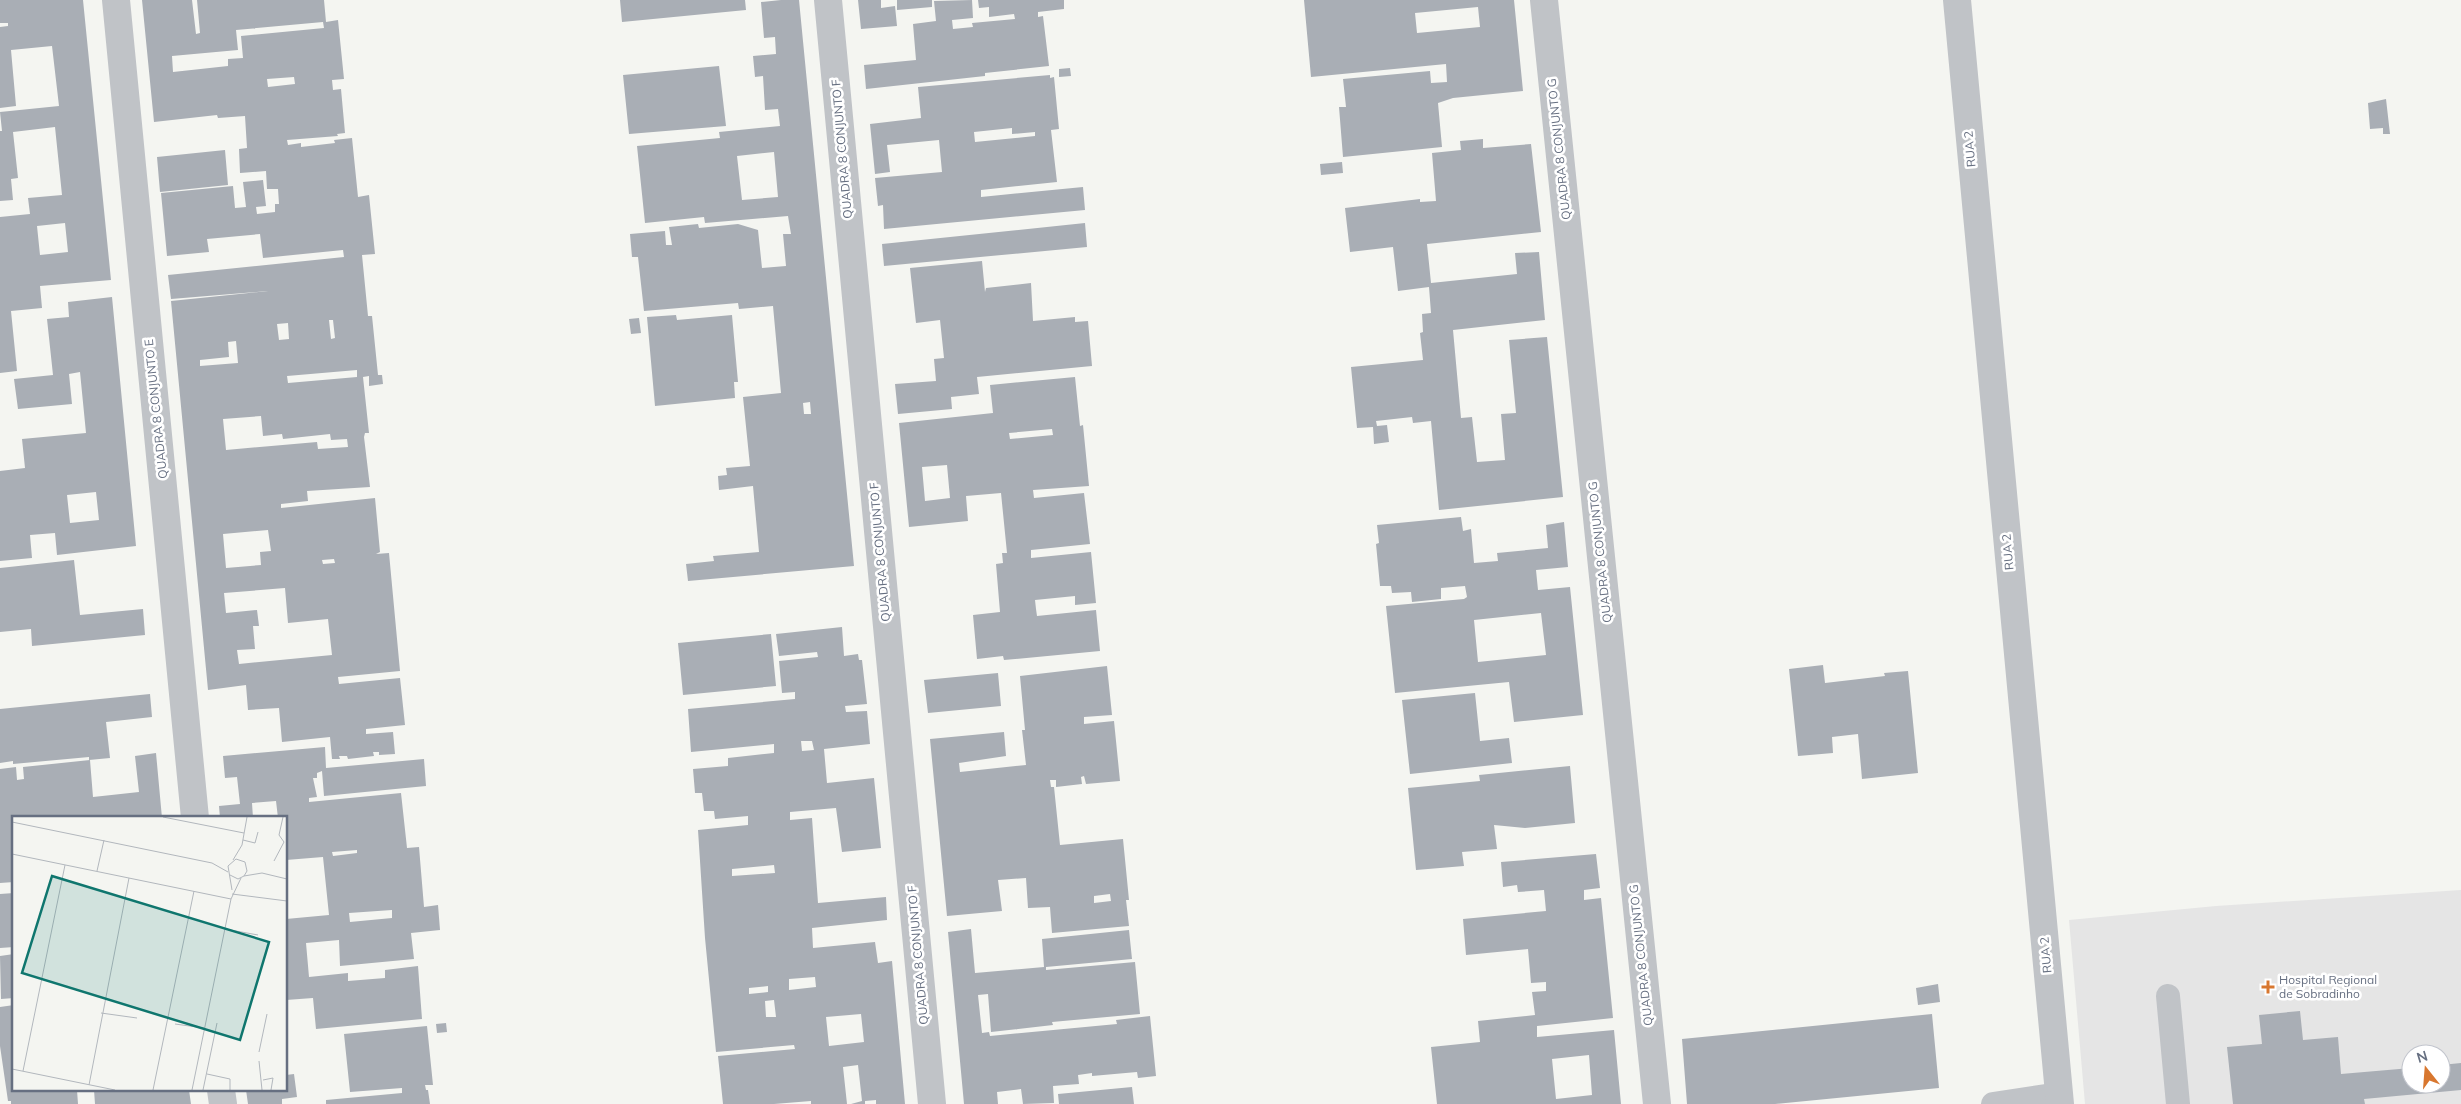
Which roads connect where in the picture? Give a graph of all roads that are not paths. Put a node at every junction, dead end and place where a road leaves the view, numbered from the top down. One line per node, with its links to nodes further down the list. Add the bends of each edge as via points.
1 (116, 0): 5 (street, QUADRA 8 CONJUNTO E)
2 (828, 0): 8 (street, QUADRA 8 CONJUNTO F)
3 (1544, 0): 9 (street, QUADRA 8 CONJUNTO G)
4 (1961, 0): 7 (street, RUA 2)
5 (195, 816)
6 (2168, 996): 11 (lane)
7 (2059, 1099): 10 (lane)
8 (932, 1104)
9 (1657, 1104)
10 (1993, 1104)
11 (2178, 1104)

